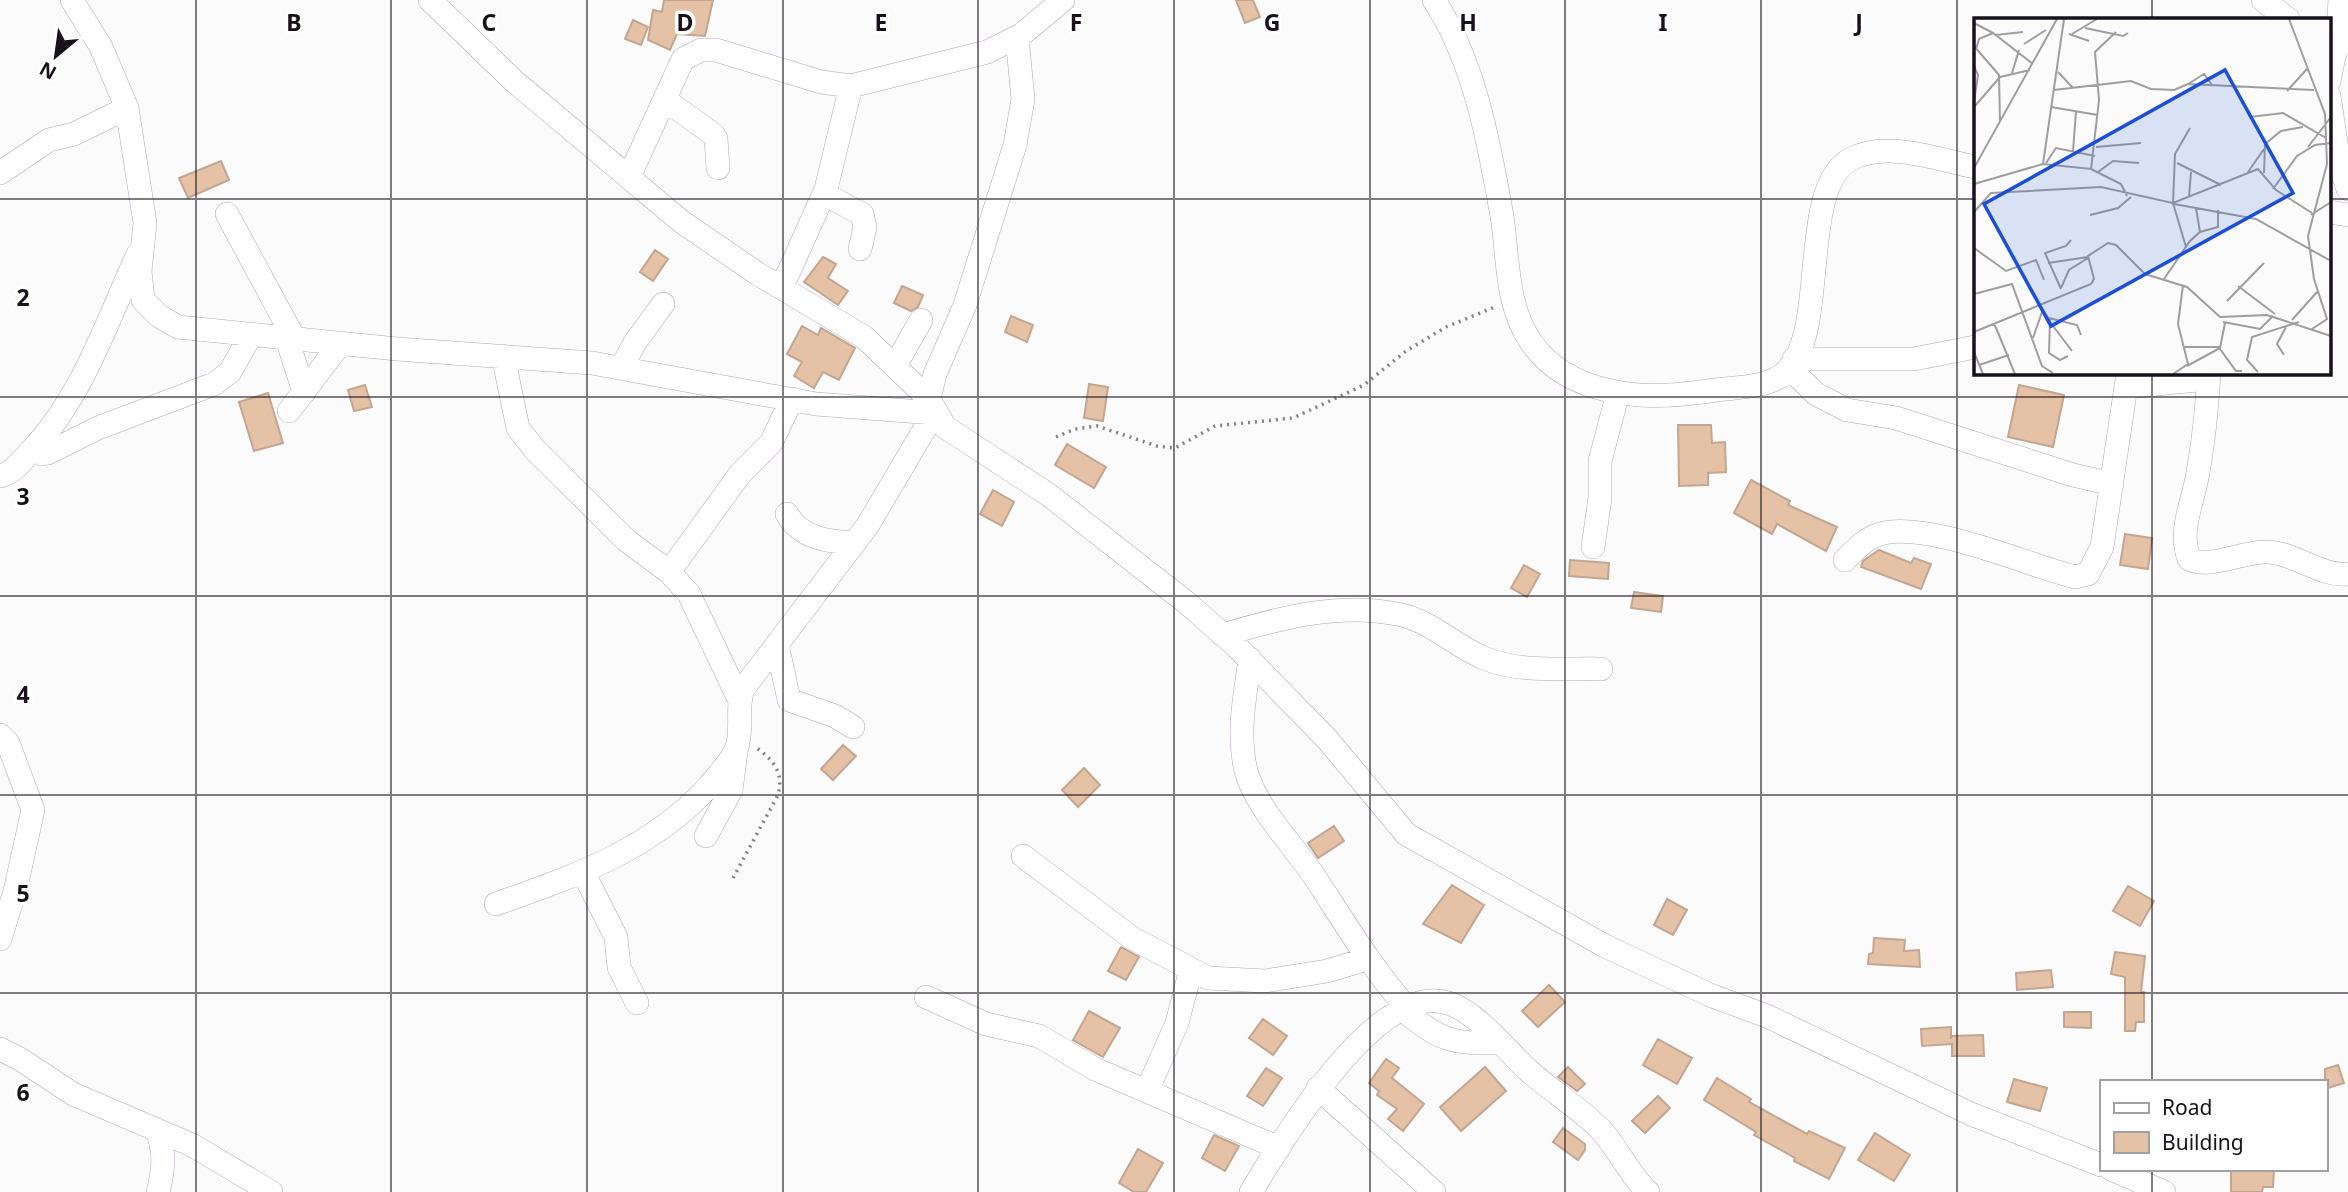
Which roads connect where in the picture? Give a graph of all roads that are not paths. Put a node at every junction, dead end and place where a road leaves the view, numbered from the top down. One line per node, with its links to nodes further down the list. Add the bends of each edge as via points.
1 (72, 0): 13 (street, via 101,47)
2 (430, 0): 18 (street, via 515,82)
3 (1063, 0): 8 (street)
4 (1434, 0): 41 (street, via 1476,93 1515,300 1528,338 1559,371 1580,384)
5 (2263, 0): 7 (street)
6 (2340, 0): 9 (street)
7 (2287, 18)
8 (1017, 37): 10 (street, via 986,52); 43 (street, via 1023,99 1015,145 965,306 935,374)
9 (2335, 58)
10 (851, 86): 11 (street, via 821,82 716,50 701,50 683,59); 20 (street)
11 (665, 100): 16 (street, via 713,134); 18 (street)
12 (2330, 100): 14 (street)
13 (127, 108): 17 (street, via 74,134 49,140); 24 (street, via 145,223)
14 (2344, 152): 19 (street)
15 (1974, 167): 34 (street, via 1903,152 1863,154 1841,165 1831,178 1822,209 1812,290 1801,344)
16 (718, 168)
17 (0, 173)
18 (629, 177): 26 (street, via 682,222)
19 (2348, 189)
20 (824, 194): 25 (street, via 862,214 866,227); 26 (street)
21 (2330, 212): 23 (street)
22 (227, 214): 30 (street)
23 (2348, 215)
24 (142, 246): 29 (street, via 144,299 159,316 178,327); 45 (street, via 91,362)
25 (860, 249)
26 (782, 287): 35 (street, via 864,337)
27 (663, 304): 36 (street)
28 (920, 320): 35 (street)
29 (251, 335): 30 (street); 45 (street, via 230,372 214,384 98,428 48,453)
30 (291, 340): 31 (street); 40 (street)
31 (341, 344): 33 (street); 40 (street)
32 (1964, 350): 34 (street, via 1914,359)
33 (503, 356): 36 (street); 52 (street, via 518,428 526,439 626,540)
34 (1791, 364): 41 (street, via 1786,372 1756,385 1658,396); 47 (street, via 1816,394 1847,410 1896,418)
35 (895, 366): 43 (street)
36 (621, 368): 42 (street)
37 (2207, 374): 39 (street, via 2197,380)
38 (2209, 374): 53 (street, via 2198,476 2185,527 2189,559 2207,563 2268,552 2291,556 2327,572)
39 (2127, 380): 47 (street)
40 (304, 392): 44 (street)
41 (1618, 393): 50 (street, via 1600,460)
42 (792, 399): 43 (street); 52 (street, via 771,443 740,474)
43 (932, 406): 49 (street); 54 (street, via 945,427 965,443 1049,495)
44 (289, 411)
45 (35, 447): 46 (street, via 7,475)
46 (0, 476)
47 (2112, 484): 51 (street, via 2102,547 2088,574 2076,577 1948,539 1908,532 1880,534)
48 (787, 514): 49 (street, via 792,524 810,534 833,543)
49 (855, 542): 55 (street)
50 (1593, 547)
51 (1845, 560)
52 (669, 572): 58 (street, via 689,594)
53 (2348, 574)
54 (1223, 635): 56 (street); 57 (street, via 1292,615 1366,610 1401,614 1483,657 1512,666)
55 (778, 644): 58 (street); 59 (street, via 789,700)
56 (1250, 659): 67 (street, via 1242,716 1247,773); 78 (street, via 1327,739 1406,834 1440,856 1605,946 1769,1017 1971,1114)
57 (1601, 669)
58 (739, 699): 61 (street)
59 (853, 727)
60 (0, 735): 66 (street, via 12,753 33,810)
61 (738, 741): 62 (street, via 731,790); 64 (street, via 720,774 666,827)
62 (706, 836)
63 (1023, 856): 68 (street, via 1132,938)
64 (583, 872): 65 (street); 70 (street, via 615,937 619,967)
65 (496, 904)
66 (0, 939)
67 (1367, 959): 68 (street, via 1265,981 1208,978); 71 (street)
68 (1191, 969): 75 (street, via 1177,1023)
69 (926, 997): 75 (street, via 986,1024 1040,1036 1094,1069)
70 (637, 1003)
71 (1404, 1008): 72 (street, via 1446,1040); 72 (street, via 1431,1001 1448,1003); 74 (street)
72 (1500, 1042): 84 (street, via 1603,1132)
73 (0, 1048): 76 (street, via 73,1094)
74 (1318, 1088): 77 (street); 83 (street)
75 (1147, 1091): 77 (street)
76 (157, 1129): 80 (street, via 164,1167); 81 (street)
77 (1279, 1148): 82 (street)
78 (2100, 1166)
79 (2116, 1171): 85 (street)
80 (158, 1192)
81 (271, 1192)
82 (1251, 1192)
83 (1434, 1192)
84 (1648, 1192)
85 (2164, 1192)

